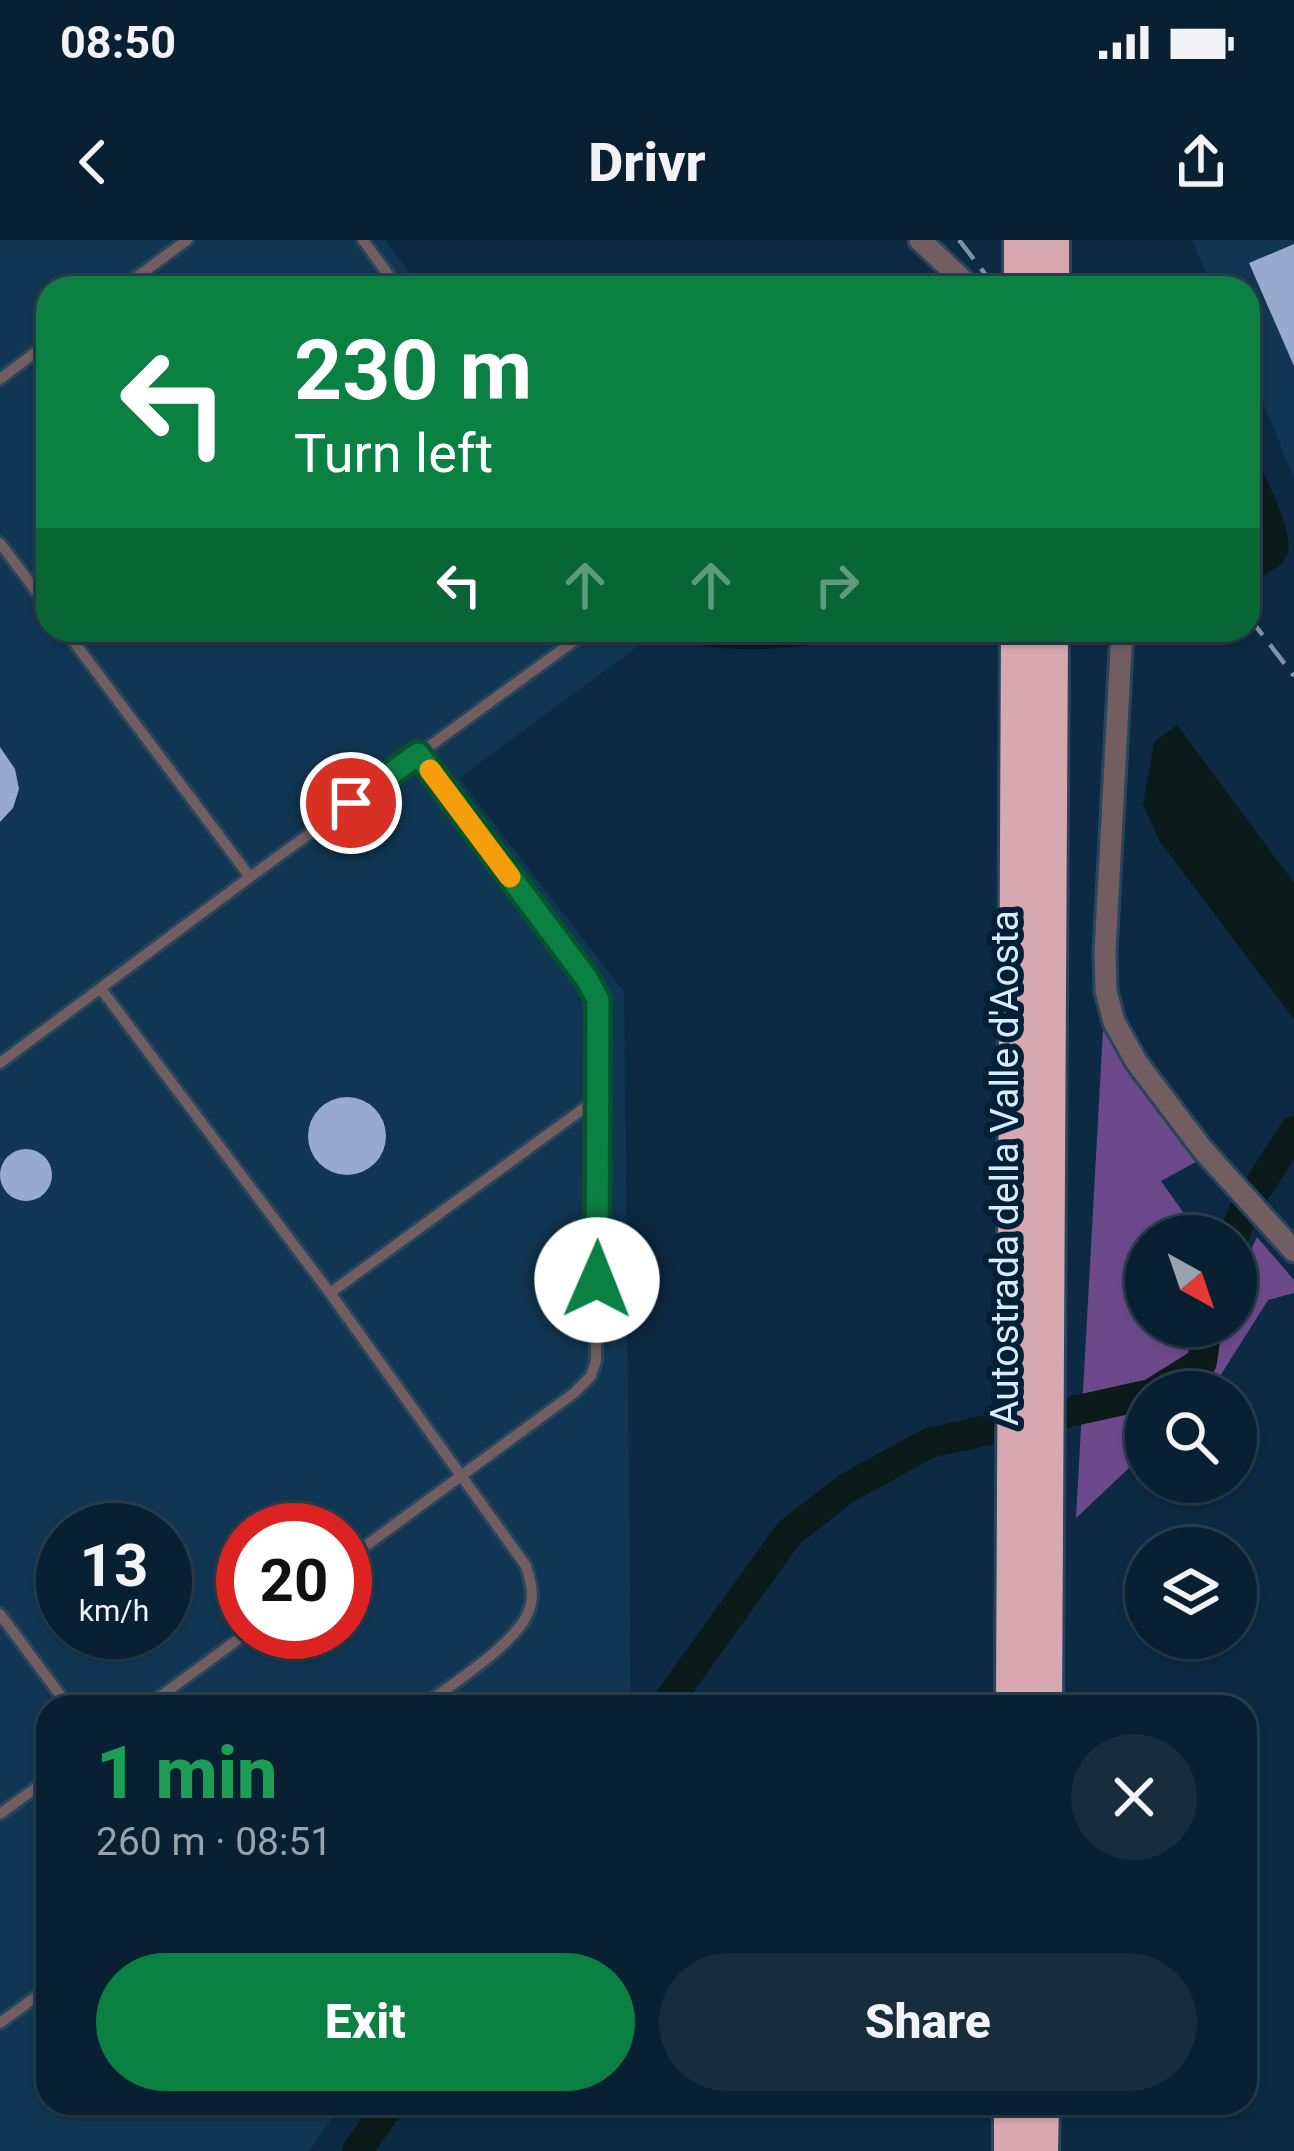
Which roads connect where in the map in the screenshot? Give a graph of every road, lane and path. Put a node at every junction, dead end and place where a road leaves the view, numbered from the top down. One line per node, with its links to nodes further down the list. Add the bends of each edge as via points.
1 (187, 240): 4 (lane)
2 (363, 240): 5 (lane)
3 (920, 240): 6 (street)
4 (138, 276)
5 (389, 276)
6 (958, 276)
7 (36, 352): 8 (lane)
8 (0, 379)
9 (0, 543): 10 (lane)
10 (36, 591)
11 (74, 642): 17 (lane)
12 (572, 642): 16 (lane)
13 (1019, 642): 23 (highway, Autostrada della Valle d'Aosta)
14 (1050, 642): 23 (highway, Autostrada della Valle d'Aosta)
15 (1121, 642): 21 (street, via 1106,991 1114,1022 1137,1063)
16 (418, 754): 17 (lane); 20 (lane, via 598,1000)
17 (250, 877): 18 (lane)
18 (101, 989): 19 (lane); 22 (lane)
19 (0, 1063)
20 (598, 1098): 22 (lane); 24 (lane, via 592,1376)
21 (1294, 1251)
22 (329, 1293): 24 (lane)
23 (1030, 1419): 25 (highway, Autostrada della Valle d'Aosta)
24 (463, 1475): 26 (lane); 31 (lane, via 526,1566 533,1592 528,1615 503,1642)
25 (1030, 1526): 32 (highway, Autostrada della Valle d'Aosta); 33 (highway, Autostrada della Valle d'Aosta)
26 (372, 1541)
27 (0, 1614): 29 (lane)
28 (216, 1656): 30 (lane)
29 (60, 1695)
30 (162, 1695)
31 (437, 1695)
32 (1015, 1695)
33 (1043, 1695)
34 (36, 1788): 35 (lane)
35 (0, 1814)
36 (36, 1997): 37 (lane)
37 (0, 2023)
38 (1012, 2115): 40 (highway)
39 (1041, 2115): 41 (highway)
40 (1012, 2151)
41 (1040, 2151)

